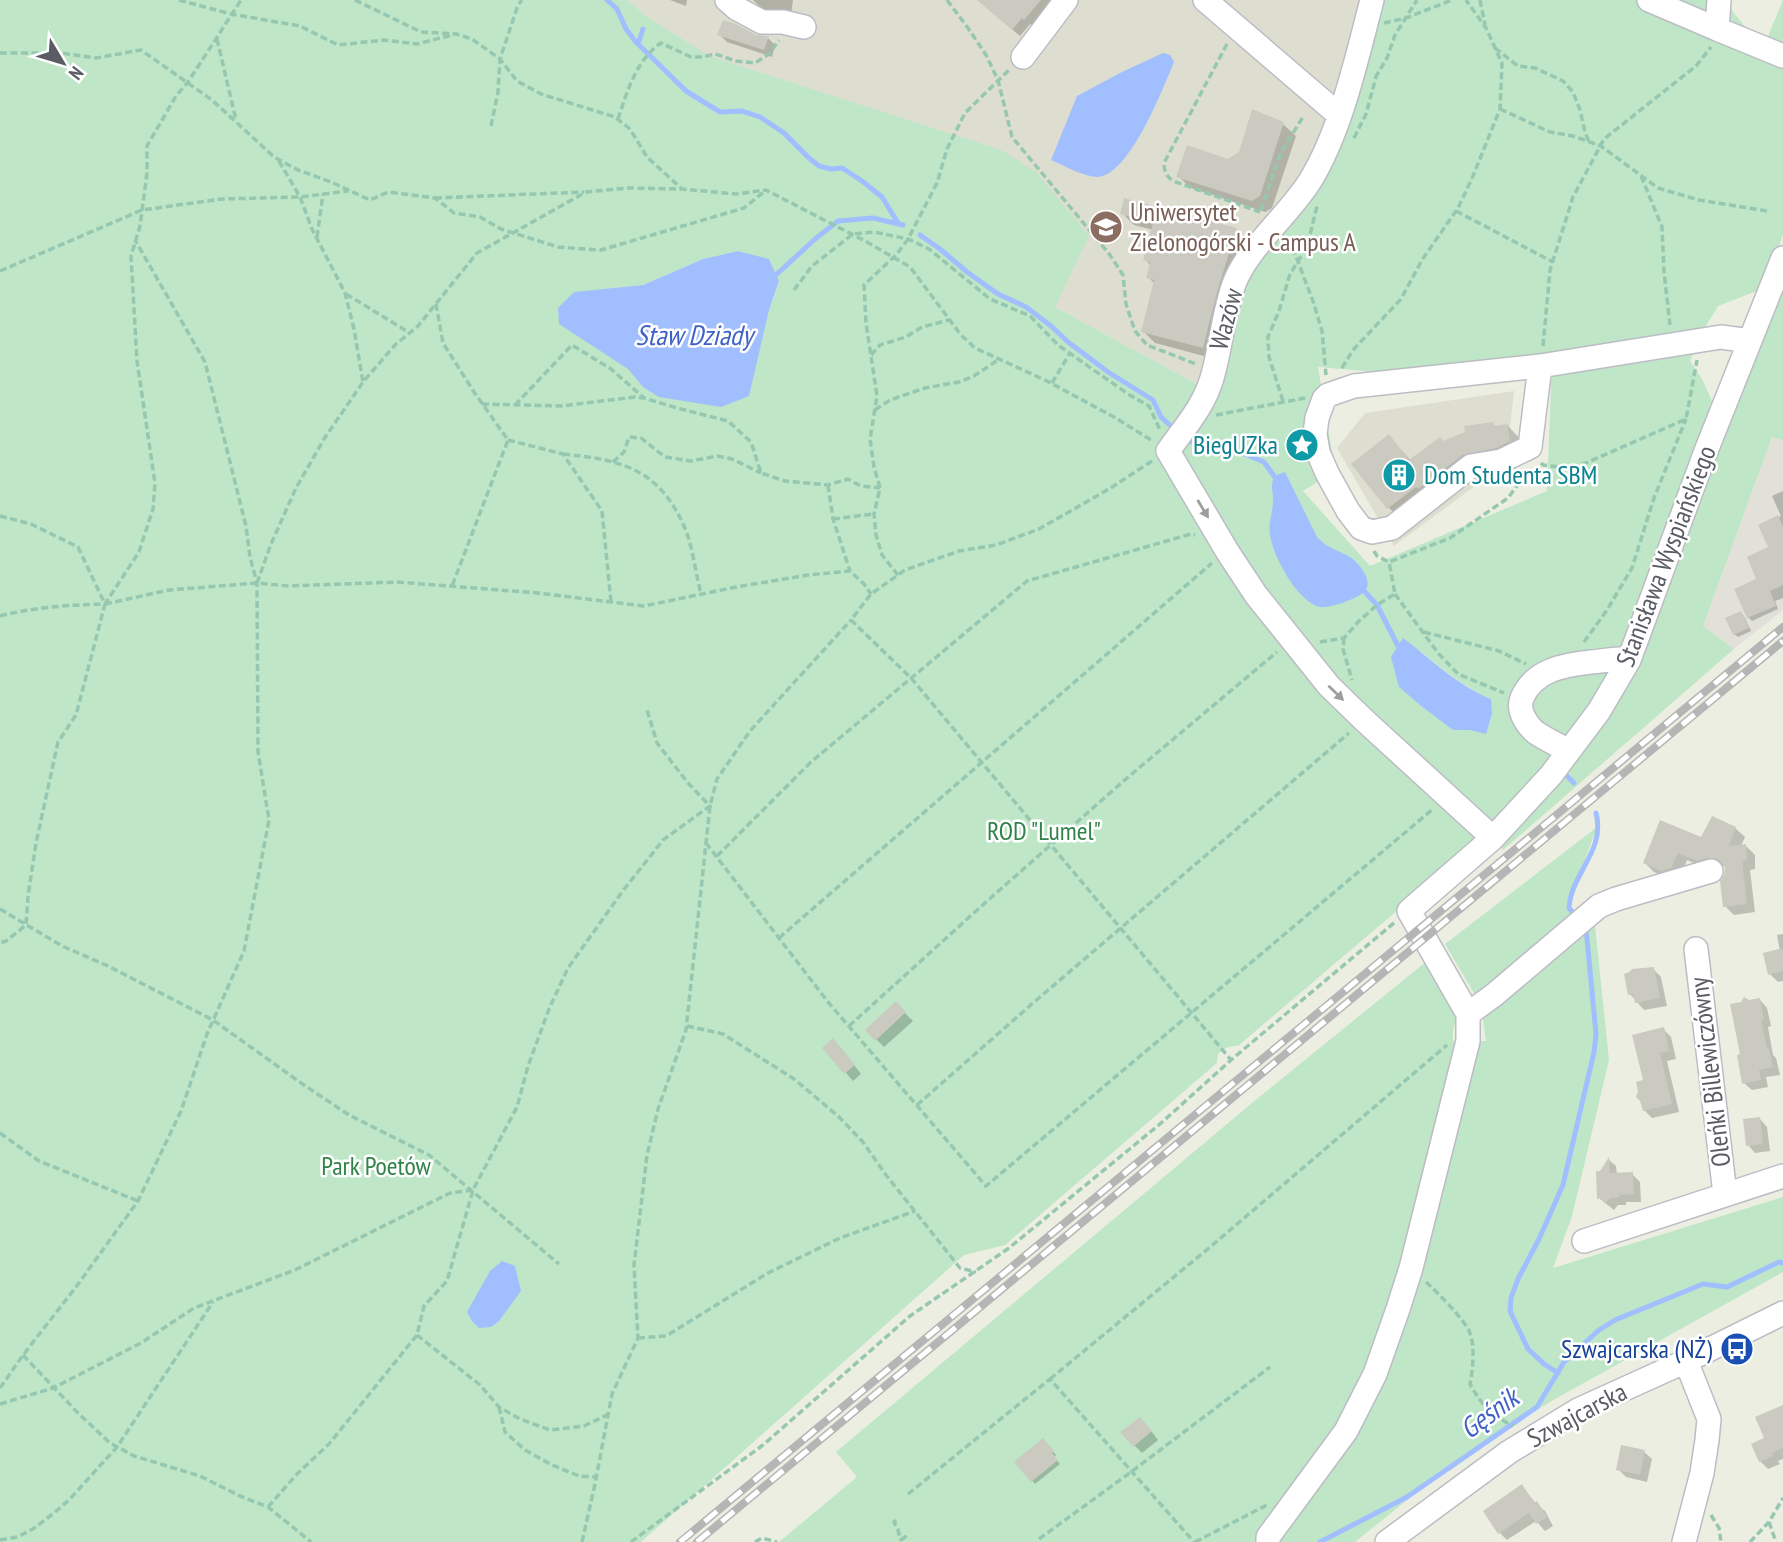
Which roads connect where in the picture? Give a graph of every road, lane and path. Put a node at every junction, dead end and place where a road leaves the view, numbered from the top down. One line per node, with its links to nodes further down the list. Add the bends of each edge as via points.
1 (179, 0): 16 (path)
2 (241, 0): 16 (path)
3 (355, 0): 22 (path, via 421,32)
4 (522, 0): 29 (path)
5 (727, 0): 19 (street, via 762,22)
6 (947, 0): 32 (path)
7 (1066, 0): 28 (street)
8 (1205, 0): 37 (street)
9 (1372, 0): 37 (street, Wazów)
10 (1417, 0): 17 (path)
11 (1452, 0): 17 (path)
12 (1466, 0): 20 (path)
13 (1480, 0): 20 (path)
14 (1649, 0): 21 (street)
15 (1719, 0): 21 (street)
16 (231, 14): 22 (path, via 300,26 338,45 384,40 416,44); 23 (path)
17 (1406, 18): 18 (path); 31 (path)
18 (1382, 23)
19 (797, 25): 39 (path, via 755,63 715,54 691,57 661,43 627,89)
20 (1486, 28): 25 (path)
21 (1717, 29): 27 (street)
22 (456, 34): 29 (path, via 472,38)
23 (217, 37): 33 (path); 40 (path)
24 (1228, 42): 38 (path, via 1164,163 1168,177 1260,212 1281,152)
25 (1495, 48): 36 (path, via 1502,63); 42 (path, via 1518,66 1563,81 1573,92)
26 (0, 53): 33 (path, via 96,58 141,50)
27 (1783, 56)
28 (1023, 58): 32 (path)
29 (500, 59): 39 (path, via 517,81 541,94); 41 (path)
30 (1696, 66): 43 (path)
31 (1376, 77): 34 (path); 35 (path)
32 (998, 80): 60 (path, via 965,113); 80 (path, via 1012,138 1123,275 1135,331 1147,345)
33 (188, 82): 40 (path); 54 (path, via 147,146)
34 (1367, 86)
35 (1368, 109)
36 (1500, 109): 42 (path, via 1550,132); 55 (path)
37 (1339, 115): 57 (street, Wazów, via 1326,152)
38 (1303, 117)
39 (618, 119): 46 (path, via 630,128 647,157)
40 (236, 122): 44 (path)
41 (491, 126)
42 (1589, 142): 43 (path)
43 (1601, 146): 45 (path); 66 (path, via 1573,197)
44 (277, 159): 48 (path); 51 (path)
45 (1640, 174): 56 (path, via 1658,188 1699,201); 75 (path, via 1662,227)
46 (682, 189): 47 (path, via 736,194); 49 (path)
47 (766, 190): 58 (path, via 744,208 601,250 558,247); 59 (path)
48 (350, 191): 50 (path); 52 (path, via 370,200 388,192)
49 (586, 192): 52 (path); 58 (path)
50 (323, 194): 51 (path); 61 (path)
51 (300, 197): 54 (path, via 222,199); 61 (path)
52 (435, 198): 58 (path, via 454,213 480,217)
53 (1317, 206): 65 (path, via 1307,247)
54 (142, 210): 62 (path); 67 (path)
55 (1456, 211): 66 (path); 83 (path, via 1401,299 1353,350)
56 (1767, 211)
57 (1281, 220): 65 (path); 80 (street, Wazów, via 1244,263 1233,285)
58 (514, 233): 70 (path, via 477,253)
59 (853, 234): 60 (path); 63 (path); 68 (path, via 812,266)
60 (909, 237): 63 (path); 76 (path, via 990,299 1030,316)
61 (317, 239): 69 (path)
62 (135, 240): 108 (path, via 205,362); 114 (path, via 131,256 137,361 155,483 153,509 139,552)
63 (893, 258): 71 (path, via 910,267); 77 (path, via 864,285)
64 (1783, 258): 74 (street, Stanisława Wyspiańskiego)
65 (1298, 260): 83 (path, via 1322,331); 85 (path, via 1268,337 1269,357)
66 (1553, 262): 79 (path)
67 (0, 271)
68 (794, 290)
69 (345, 293): 72 (path); 81 (path)
70 (436, 304): 72 (path); 86 (path, via 443,343)
71 (950, 320): 77 (path, via 880,345); 78 (path, via 975,348)
72 (410, 333): 81 (path)
73 (1701, 340): 74 (street); 75 (street); 89 (path)
74 (1750, 341): 120 (street, Stanisława Wyspiańskiego)
75 (1672, 345): 79 (street)
76 (1070, 353): 82 (path); 92 (path, via 1149,406)
77 (871, 355): 88 (path)
78 (999, 360): 88 (path, via 974,376 890,400); 92 (path)
79 (1540, 366): 83 (street, via 1354,386); 93 (street)
80 (1213, 370): 90 (street, Wazów)
81 (363, 382): 108 (path, via 296,488)
82 (1052, 383)
83 (1328, 394): 85 (path); 102 (street, via 1317,418 1318,452 1341,500)
84 (644, 398): 87 (path); 87 (path, via 611,369 572,345); 96 (path, via 728,421 751,442)
85 (1283, 401): 90 (path)
86 (482, 404): 87 (path); 91 (path)
87 (515, 405)
88 (875, 410): 98 (path, via 870,439)
89 (1686, 419): 93 (path, via 1567,468 1543,465); 121 (path, via 1632,568)
90 (1189, 423): 92 (street, Wazów)
91 (508, 440): 94 (path); 109 (path)
92 (1168, 443): 104 (street, one-way to 104); 107 (path, via 1109,489 1039,529 996,545 959,551)
93 (1528, 453): 102 (street, via 1471,466 1392,528 1372,532); 105 (path, via 1522,478 1508,498 1450,538)
94 (563, 454): 95 (path); 113 (path, via 602,511)
95 (613, 462): 96 (path, via 624,452 629,437 641,438 665,457 691,461 718,456); 110 (path, via 635,468 666,494 685,527)
96 (761, 473): 97 (path, via 785,481)
97 (828, 485): 98 (path, via 848,479); 101 (path)
98 (880, 488): 99 (path)
99 (874, 514): 101 (path); 107 (path, via 882,555)
100 (0, 516): 114 (path, via 31,524 78,547)
101 (832, 519): 106 (path)
102 (1361, 528): 105 (path, via 1377,556)
103 (1200, 536): 123 (path, via 1191,534 1027,581)
104 (1227, 551): 119 (street); 128 (path)
105 (1389, 562): 112 (path)
106 (850, 571): 110 (path); 111 (path)
107 (898, 576): 111 (path)
108 (257, 583): 109 (path); 114 (path, via 169,590); 144 (path, via 258,752 269,820 244,951)
109 (452, 586): 113 (path)
110 (701, 594): 113 (path, via 644,606)
111 (871, 594): 116 (path)
112 (1395, 594): 117 (path); 118 (path)
113 (611, 602)
114 (104, 604): 115 (path); 138 (path, via 76,715 58,742 36,843)
115 (0, 615)
116 (851, 620): 123 (path); 130 (path, via 750,731 717,779)
117 (1421, 632): 122 (path, via 1499,651); 124 (path, via 1458,674)
118 (1344, 638): 119 (path); 126 (path)
119 (1290, 647): 126 (street, one-way to 126); 133 (path)
120 (1629, 659): 121 (street); 127 (street, Stanisława Wyspiańskiego)
121 (1575, 664): 122 (street)
122 (1548, 671): 124 (street, via 1535,679)
123 (911, 678): 128 (path); 134 (path, via 811,762)
124 (1521, 700): 127 (street, via 1525,720 1535,732)
125 (648, 710): 130 (path, via 657,743)
126 (1356, 712): 131 (street); 139 (path)
127 (1569, 751): 131 (street, Stanisława Wyspiańskiego)
128 (982, 762): 133 (path); 140 (path)
129 (1439, 804): 143 (path)
130 (710, 806): 132 (path); 152 (path, via 663,840 568,968 528,1066 517,1107)
131 (1493, 838): 137 (street, Stanisława Wyspiańskiego)
132 (706, 843): 134 (path); 146 (path)
133 (1051, 845): 139 (path); 147 (path)
134 (717, 856): 140 (path)
135 (1711, 872): 145 (street, via 1599,906)
136 (0, 909): 138 (path)
137 (1409, 911): 145 (street); 148 (path)
138 (26, 925): 141 (path); 144 (path)
139 (1121, 928): 143 (path); 149 (path)
140 (779, 938): 147 (path)
141 (0, 943)
142 (1696, 949): 153 (street, Oleńki Billewiczówny)
143 (1192, 1012): 148 (path); 149 (path, via 986,1186)
144 (213, 1020): 152 (path, via 349,1115 429,1155); 154 (path, via 181,1111)
145 (1467, 1020): 158 (street, via 1468,1041); 167 (path, via 1209,1248)
146 (687, 1026): 155 (path, via 723,1034 794,1079 863,1142); 163 (path, via 647,1155 634,1265)
147 (849, 1026): 149 (path)
148 (1231, 1060): 159 (path, via 1160,1124)
149 (916, 1105)
150 (0, 1133): 154 (path, via 39,1161)
151 (1783, 1176): 153 (street, Oleńki Billewiczówny)
152 (473, 1190): 157 (path); 160 (path, via 450,1193 295,1270); 162 (path, via 447,1282 424,1306)
153 (1724, 1194): 156 (street, Oleńki Billewiczówny)
154 (138, 1200): 164 (path)
155 (915, 1211): 159 (path, via 960,1268); 163 (path, via 840,1238 768,1273 666,1336)
156 (1584, 1241)
157 (559, 1264)
158 (1410, 1268): 173 (path, via 1470,1331 1470,1384 1488,1412); 178 (street, via 1376,1374 1346,1431)
159 (976, 1272): 189 (path, via 910,1316 763,1445)
160 (214, 1300): 169 (path); 174 (path)
161 (1783, 1312): 165 (street, Szwajcarska)
162 (417, 1335): 171 (path, via 480,1385); 180 (path, via 329,1444)
163 (638, 1338): 172 (path, via 612,1394)
164 (23, 1354): 168 (path); 169 (path)
165 (1686, 1361): 194 (street, Szwajcarska, via 1548,1427); 195 (street, via 1709,1419 1702,1473)
166 (1270, 1367): 175 (path)
167 (1050, 1379): 175 (path); 177 (path)
168 (0, 1388)
169 (54, 1388): 170 (path); 174 (path)
170 (0, 1404)
171 (499, 1407): 172 (path, via 550,1430 584,1426); 176 (path, via 505,1432 525,1450 579,1476)
172 (608, 1414): 176 (path)
173 (1518, 1429)
174 (117, 1447): 180 (path, via 200,1476); 185 (path, via 54,1513 18,1537)
175 (1131, 1472): 184 (path); 192 (path)
176 (597, 1477): 188 (path)
177 (908, 1494)
178 (1299, 1496): 192 (path, via 1263,1506); 193 (street)
179 (1783, 1497): 182 (path)
180 (268, 1507): 187 (path)
181 (896, 1520): 186 (path)
182 (1769, 1522): 196 (path); 197 (path)
183 (909, 1534): 186 (path)
184 (1040, 1539)
185 (0, 1540)
186 (900, 1541)
187 (311, 1542)
188 (582, 1542)
189 (631, 1542)
190 (755, 1542): 191 (path, via 762,1538)
191 (778, 1542)
192 (1195, 1542)
193 (1268, 1542)
194 (1387, 1542)
195 (1684, 1542)
196 (1750, 1542)
197 (1776, 1542)

